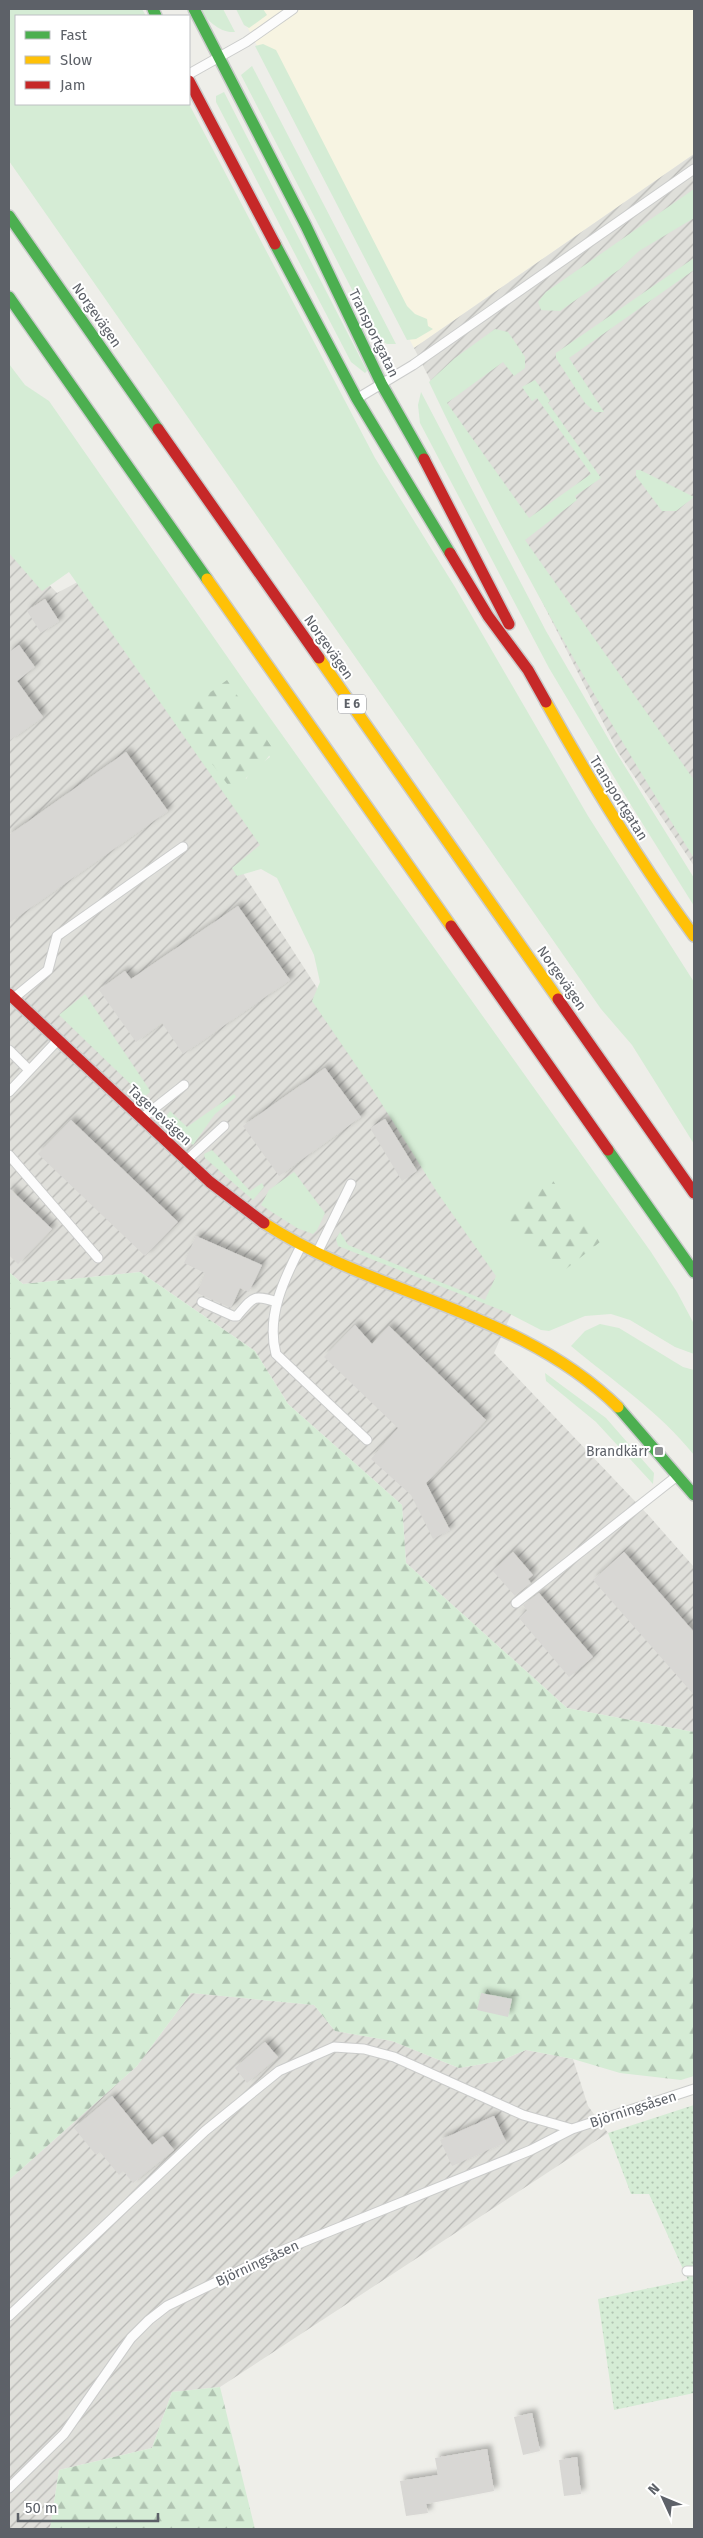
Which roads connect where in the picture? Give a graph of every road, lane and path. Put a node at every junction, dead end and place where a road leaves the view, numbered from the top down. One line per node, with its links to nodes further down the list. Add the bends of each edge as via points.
1 (194, 9): 3 (main road, Transportgatan)
2 (293, 9): 3 (lane)
3 (219, 57): 4 (lane); 9 (main road, Transportgatan, via 306,226)
4 (190, 73)
5 (190, 83): 10 (main road, Transportgatan)
6 (694, 169): 9 (lane)
7 (9, 216): 25 (main road, Norgevägen / E 6)
8 (9, 297): 29 (main road)
9 (382, 385): 10 (lane); 11 (main road, Transportgatan, via 502,607)
10 (357, 399): 11 (main road, Transportgatan, via 488,616)
11 (528, 670): 13 (main road, Transportgatan, via 585,773 649,875)
12 (183, 847): 14 (lane, via 57,936 48,970)
13 (694, 936)
14 (11, 996): 15 (main road, Tagenevägen)
15 (58, 1040): 17 (lane); 20 (main road, Tagenevägen)
16 (9, 1050): 17 (lane)
17 (29, 1070): 19 (lane)
18 (184, 1085): 20 (lane)
19 (9, 1092)
20 (142, 1118): 23 (main road, Tagenevägen)
21 (224, 1126): 23 (lane)
22 (9, 1155): 28 (lane)
23 (187, 1160): 26 (main road, Tagenevägen, via 254,1217)
24 (351, 1184): 27 (lane)
25 (694, 1193)
26 (301, 1246): 27 (main road, Tagenevägen); 31 (lane)
27 (317, 1254): 33 (main road, Tagenevägen, via 476,1319 549,1355 598,1389 632,1422)
28 (98, 1258)
29 (694, 1272)
30 (202, 1302): 31 (lane, via 233,1316 237,1316 256,1297)
31 (277, 1302): 32 (lane, via 272,1340 276,1354)
32 (367, 1440)
33 (678, 1476): 34 (main road, Tagenevägen); 35 (lane)
34 (694, 1495)
35 (516, 1603)
36 (694, 2089): 37 (lane, Björningsåsen)
37 (572, 2129): 38 (lane, Björningsåsen, via 523,2115 394,2057 364,2049 334,2047 280,2071 205,2131); 39 (lane, Björningsåsen, via 531,2150 276,2253 167,2306 131,2338 64,2434)
38 (9, 2316)
39 (9, 2488)

